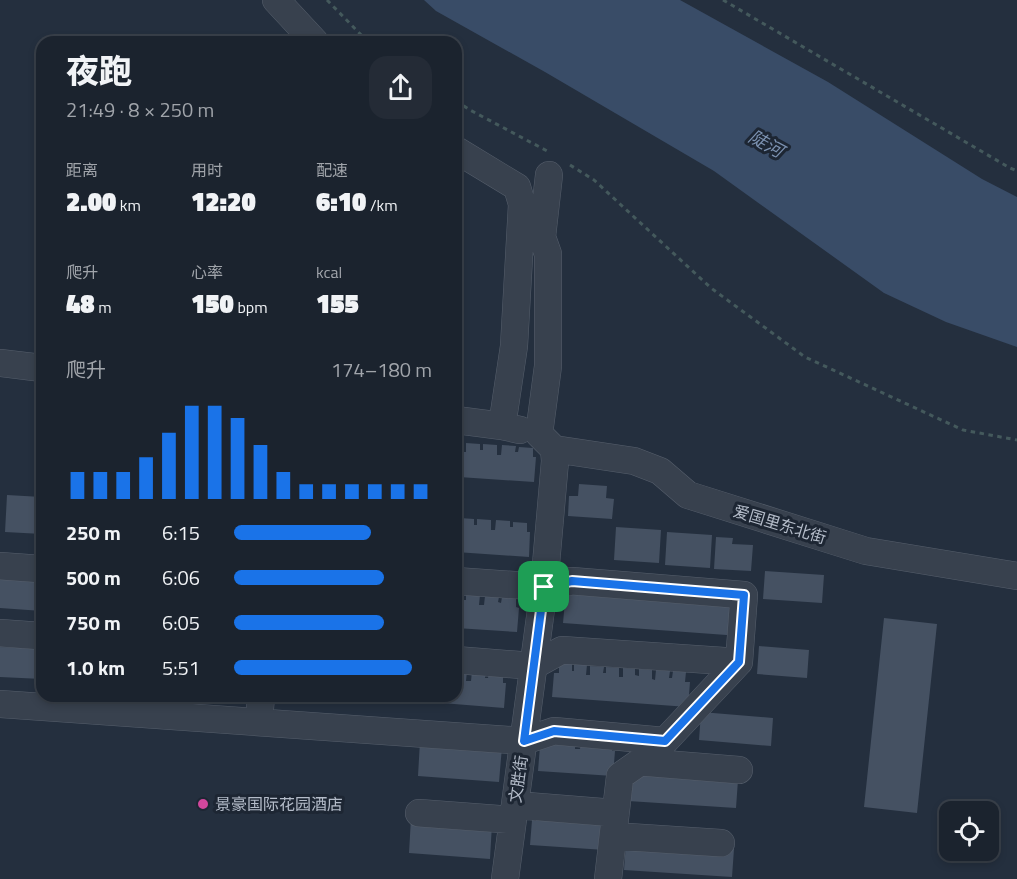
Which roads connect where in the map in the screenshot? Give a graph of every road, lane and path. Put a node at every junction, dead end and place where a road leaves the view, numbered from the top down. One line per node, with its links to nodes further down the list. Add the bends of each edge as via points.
1 (276, 0): 4 (street)
2 (327, 0): 5 (path)
3 (723, 0): 9 (path)
4 (309, 36)
5 (362, 36)
6 (462, 105): 8 (path)
7 (462, 154): 13 (street, via 517,187 522,204 514,346)
8 (557, 164): 14 (path, via 594,180 711,288 805,357 963,430); 15 (street, 文胜街, via 542,237 548,254)
9 (1017, 171)
10 (0, 363): 11 (street)
11 (36, 367)
12 (462, 421): 13 (street, 爱国里东北街)
13 (502, 426): 15 (street, 爱国里东北街)
14 (1017, 440)
15 (546, 441): 18 (street, 爱国里东北街, via 634,460 660,471 688,495 866,551); 20 (street, 文胜街, via 555,461)
16 (0, 566): 17 (street)
17 (36, 569)
18 (1017, 576)
19 (462, 581): 20 (street)
20 (544, 587): 24 (street, via 572,581 744,595); 25 (street, 文胜街)
21 (0, 633): 22 (street)
22 (36, 636)
23 (462, 660): 25 (street)
24 (739, 662): 25 (street, via 562,650); 30 (street)
25 (533, 666): 29 (street, 文胜街)
26 (0, 704): 27 (street)
27 (99, 704): 28 (street)
28 (260, 709): 29 (street)
29 (524, 741): 30 (street, via 554,731); 33 (street, 文胜街)
30 (665, 741): 31 (street)
31 (640, 762): 32 (street); 35 (street, via 620,776)
32 (738, 770)
33 (514, 812): 34 (street); 35 (street); 37 (street, 文胜街)
34 (419, 813)
35 (614, 825): 36 (street); 38 (street)
36 (721, 843)
37 (505, 879)
38 (608, 879)

